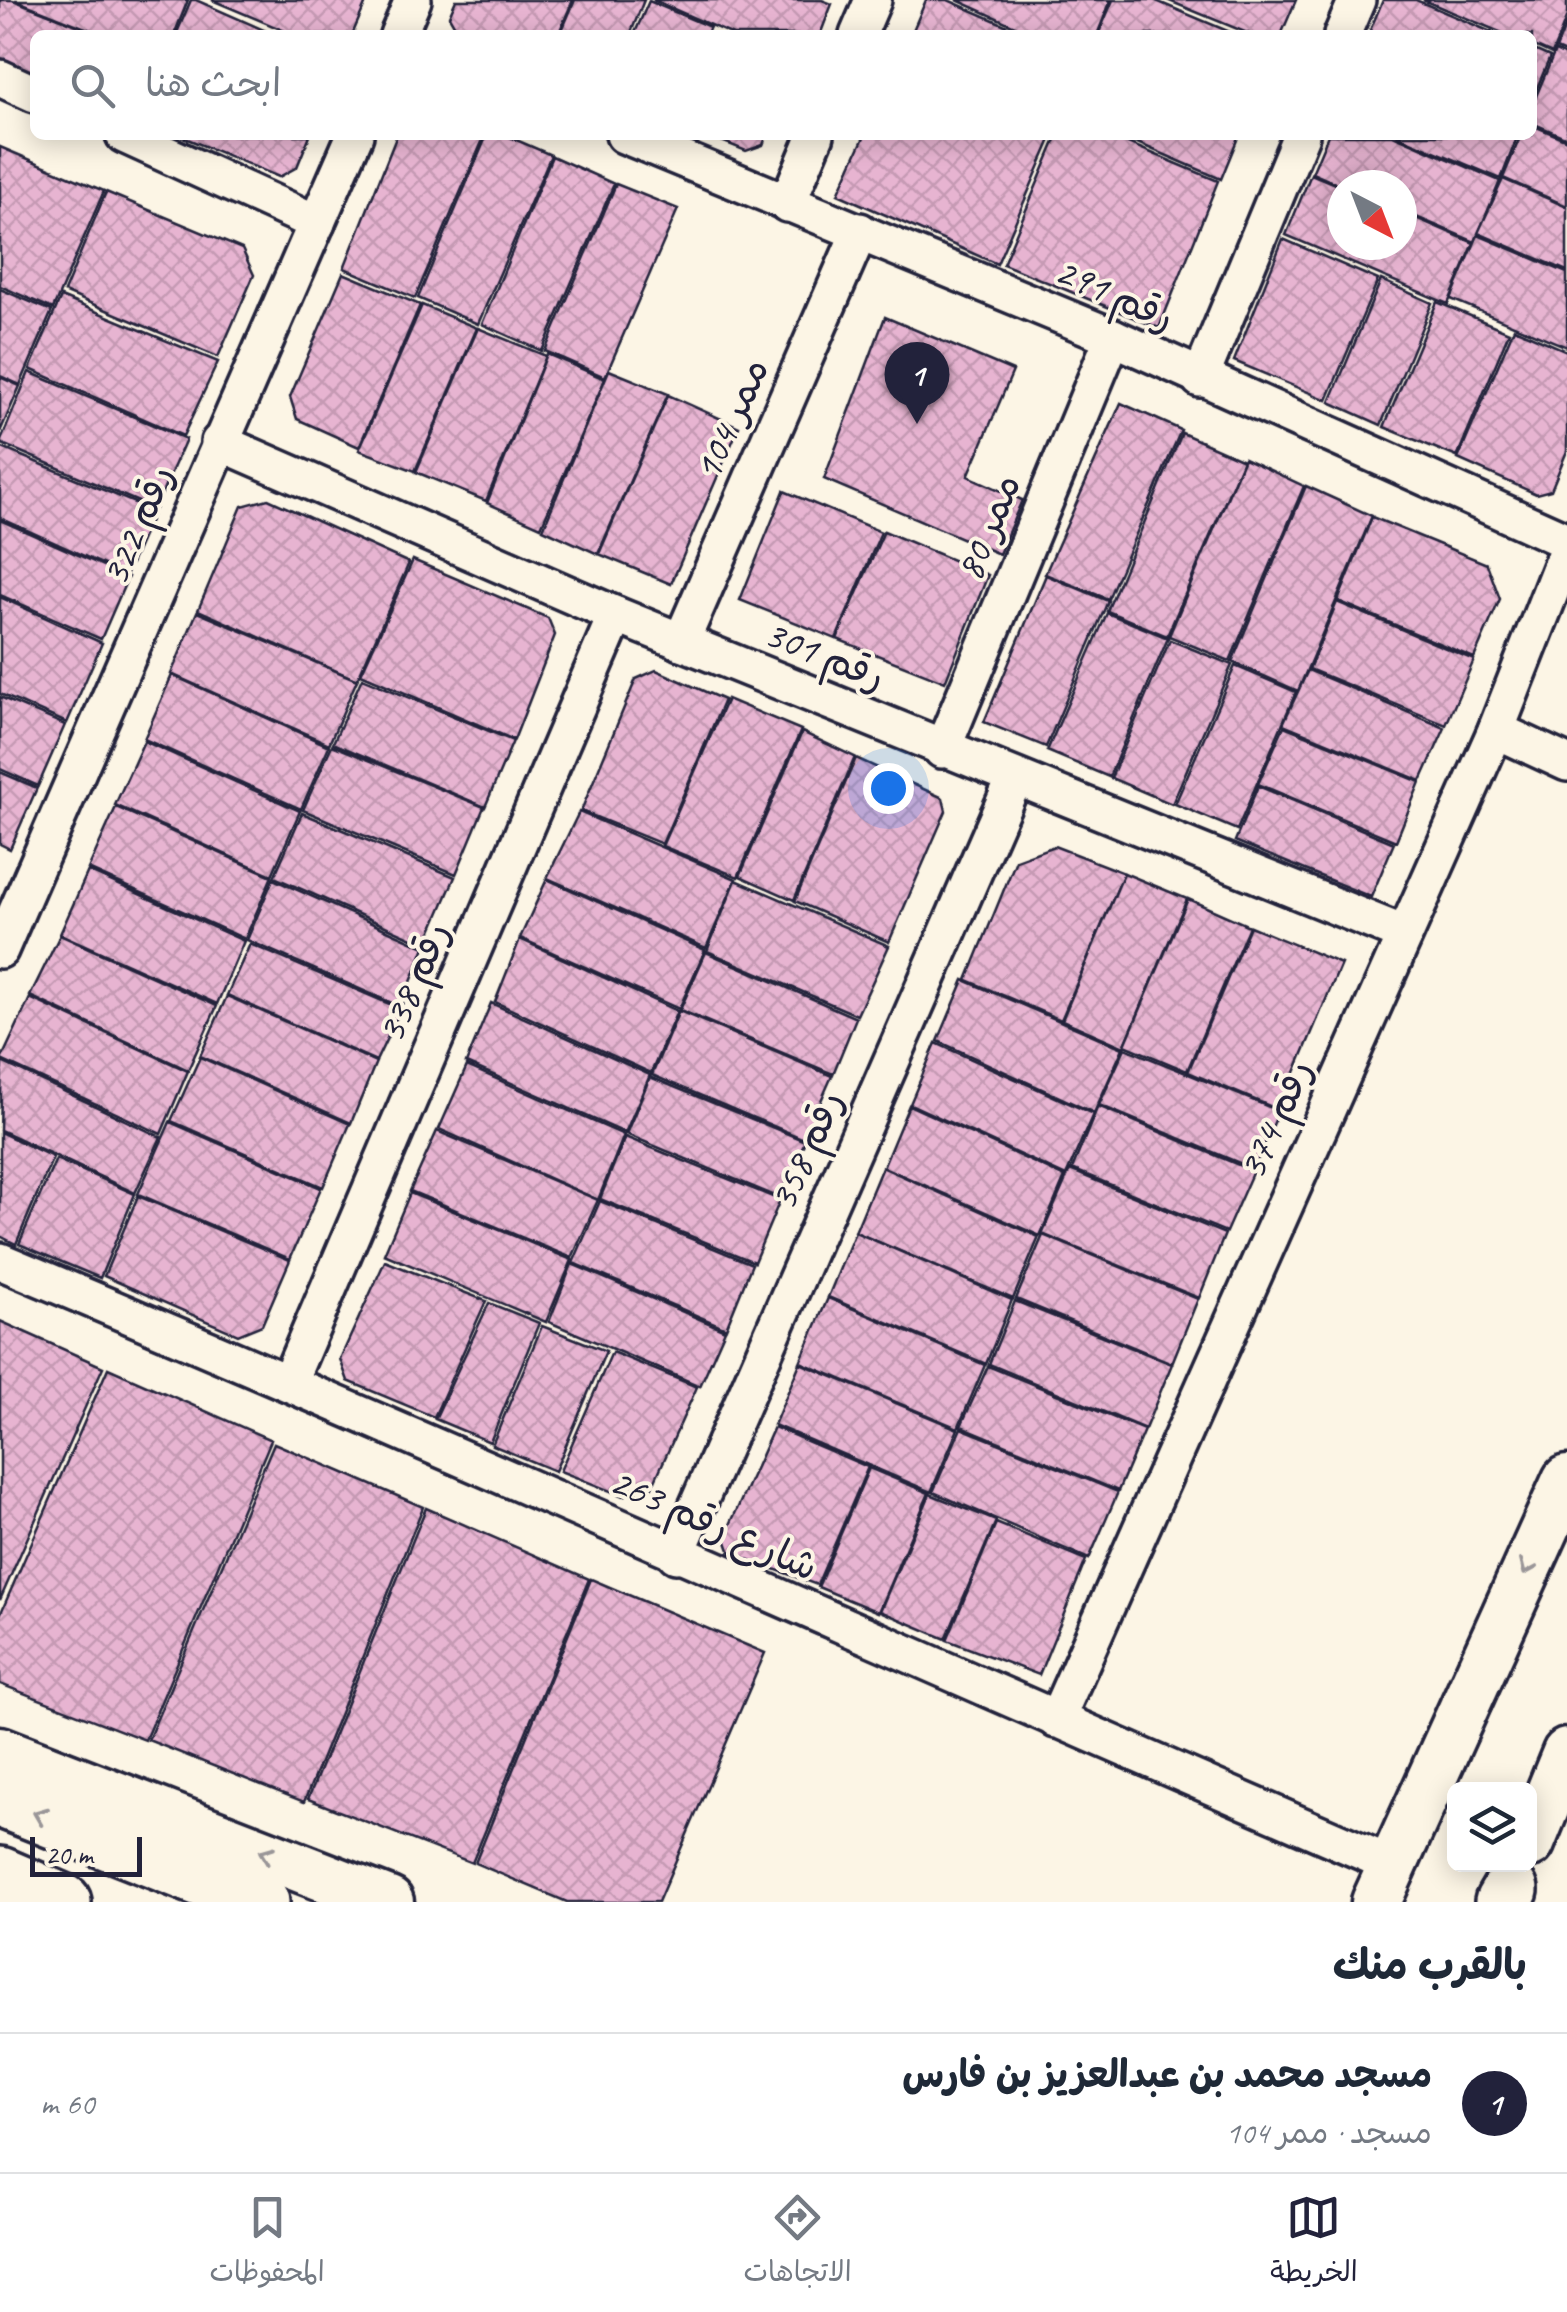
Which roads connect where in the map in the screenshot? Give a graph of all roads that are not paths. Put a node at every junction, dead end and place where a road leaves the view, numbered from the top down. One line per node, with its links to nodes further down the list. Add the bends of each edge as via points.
1 (413, 0): 4 (street)
2 (873, 0): 5 (street)
3 (1357, 0): 6 (street)
4 (400, 30)
5 (860, 30)
6 (1344, 30)
7 (0, 78): 8 (street)
8 (30, 92)
9 (135, 140): 15 (street)
10 (353, 140): 15 (street, رقم 322)
11 (636, 140): 14 (street, رقم 291)
12 (814, 140): 14 (street)
13 (1299, 140): 18 (street)
14 (788, 204): 16 (street, رقم 291)
15 (317, 223): 19 (street, رقم 322)
16 (860, 231): 17 (street, رقم 291); 23 (street, ممر 104)
17 (1113, 337): 18 (street, رقم 291); 25 (street, ممر 80)
18 (1200, 379): 20 (street, رقم 291)
19 (219, 442): 22 (street, رقم 301); 29 (street, رقم 322)
20 (1567, 541)
21 (1567, 550): 24 (street, رقم 374)
22 (616, 615): 23 (street, رقم 301); 31 (street, رقم 338)
23 (681, 642): 25 (street, رقم 301)
24 (1496, 730): 26 (street); 28 (street, رقم 374)
25 (942, 750): 27 (street, رقم 301)
26 (1567, 764)
27 (1014, 780): 28 (street, رقم 301); 33 (street, رقم 358)
28 (1404, 934): 34 (street, رقم 374)
29 (0, 950)
30 (0, 1261): 31 (street, شارع رقم 263)
31 (289, 1382): 33 (street, شارع رقم 263)
32 (1567, 1480): 39 (main road, one-way to 39)
33 (676, 1555): 34 (street, شارع رقم 263)
34 (1056, 1720): 39 (street, شارع رقم 263)
35 (0, 1751): 43 (main road, one-way to 35)
36 (1567, 1752): 40 (main road)
37 (0, 1799): 42 (main road, one-way to 37)
38 (0, 1874): 41 (main road)
39 (1385, 1884)
40 (1513, 1884)
41 (63, 1902)
42 (262, 1902)
43 (389, 1902)

